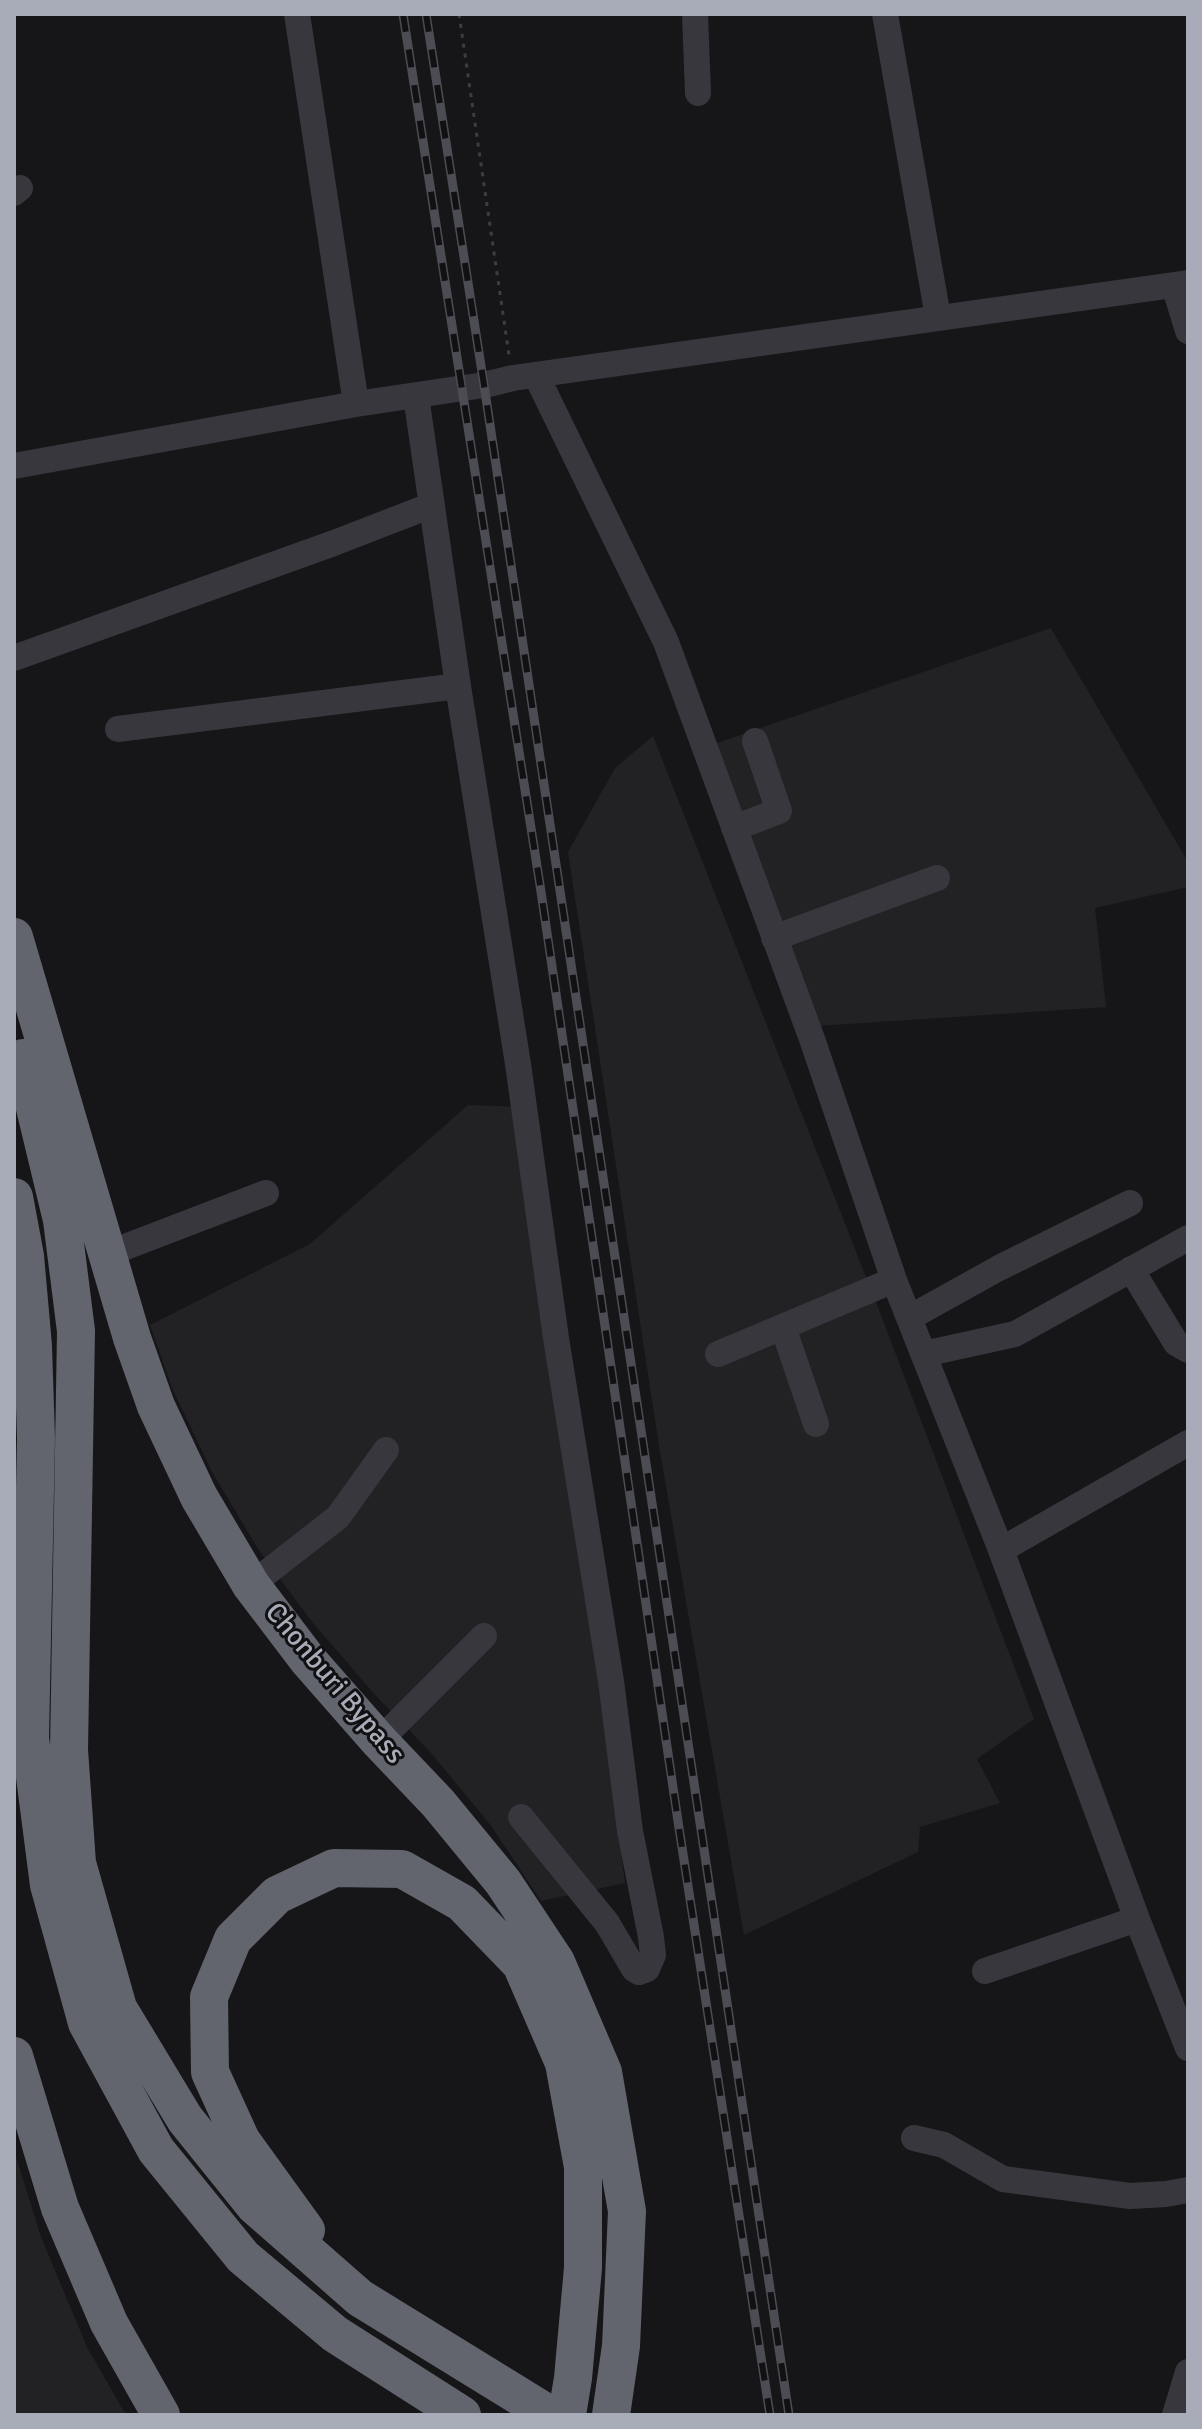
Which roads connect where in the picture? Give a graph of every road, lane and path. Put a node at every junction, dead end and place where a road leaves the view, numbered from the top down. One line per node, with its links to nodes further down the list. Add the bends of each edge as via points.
1 (297, 14): 11 (street)
2 (459, 14): 9 (path)
3 (695, 14): 5 (street)
4 (885, 14): 7 (street)
5 (698, 93)
6 (1181, 284): 7 (street); 8 (street)
7 (938, 317): 9 (street)
8 (1188, 331)
9 (524, 376): 10 (street); 18 (street, via 666,642)
10 (416, 396): 11 (street); 13 (street)
11 (356, 404): 12 (street)
12 (14, 466)
13 (432, 505): 14 (street); 15 (street)
14 (14, 658)
15 (458, 686): 16 (street); 42 (street, via 630,1831 651,1937 653,1955 647,1969 634,1969 607,1923)
16 (118, 729)
17 (755, 741): 18 (street, via 779,811)
18 (734, 828): 21 (street)
19 (937, 878): 21 (street)
20 (14, 937): 27 (highway, Chonburi Bypass)
21 (774, 938): 29 (street)
22 (14, 1024): 49 (highway, via 62,1220 76,1331 69,1750 77,1863 118,2008 185,2119 255,2206)
23 (266, 1193): 27 (street)
24 (14, 1197): 51 (highway, via 25,1256 36,1423 30,1738 49,1885 87,2023 156,2150 243,2257 335,2334)
25 (1130, 1203): 30 (street)
26 (1188, 1238): 28 (street)
27 (107, 1254): 39 (highway, Chonburi Bypass, via 156,1406 199,1497)
28 (1131, 1269): 32 (street, via 1176,1343); 34 (street, via 1015,1334)
29 (894, 1280): 30 (street); 31 (street)
30 (909, 1318): 34 (street)
31 (783, 1327): 33 (street); 35 (street)
32 (1188, 1350)
33 (718, 1354)
34 (924, 1354): 38 (street)
35 (816, 1424)
36 (1188, 1443): 38 (street)
37 (386, 1450): 39 (street, via 338,1517)
38 (1001, 1550): 43 (street)
39 (251, 1585): 41 (highway, Chonburi Bypass)
40 (484, 1636): 41 (street)
41 (379, 1741): 55 (highway, Chonburi Bypass, via 503,1882 556,1962 603,2072 627,2211 621,2346)
42 (521, 1817)
43 (1137, 1919): 44 (street); 45 (street)
44 (985, 1971)
45 (1188, 2048)
46 (14, 2060): 52 (highway, via 60,2208 109,2323)
47 (914, 2138): 48 (street, via 944,2145 1003,2179 1130,2196)
48 (1188, 2190)
49 (360, 2298): 53 (highway); 54 (highway, via 241,2140 210,2072 209,1997 233,1939 277,1895 334,1868 402,1869 462,1903 521,1964 564,2063 583,2167 583,2268)
50 (1188, 2372): 56 (street)
51 (454, 2410)
52 (161, 2415)
53 (550, 2415)
54 (567, 2415)
55 (611, 2415)
56 (1176, 2415)

